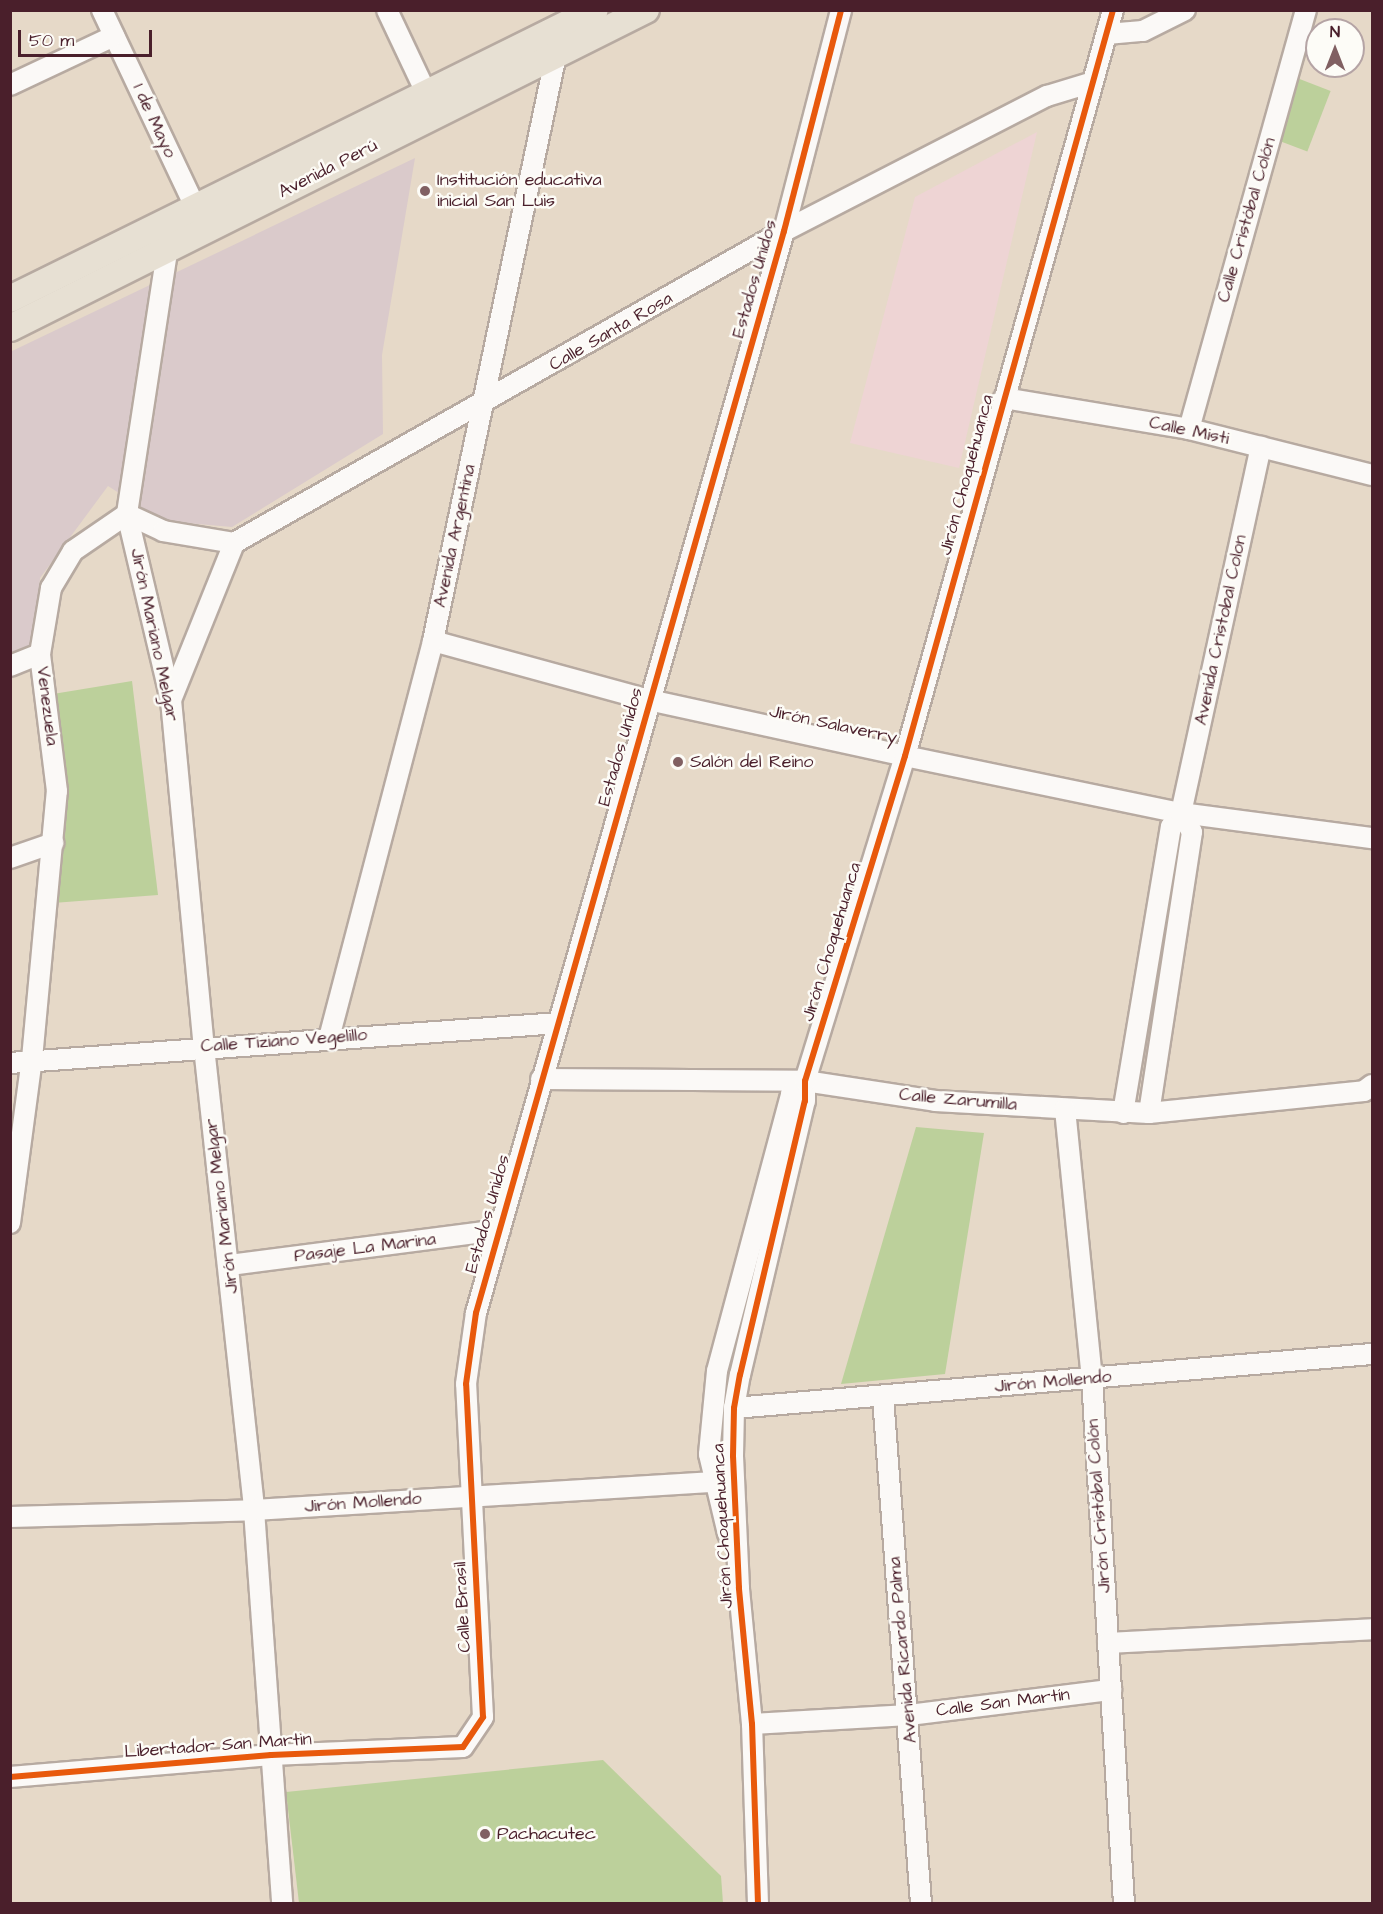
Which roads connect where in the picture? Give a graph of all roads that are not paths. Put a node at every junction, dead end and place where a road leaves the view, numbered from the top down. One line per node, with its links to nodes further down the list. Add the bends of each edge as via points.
1 (102, 10): 11 (street, 1 de Mayo)
2 (387, 10): 15 (street)
3 (595, 10): 12 (main road, Avenida Perú)
4 (646, 10): 9 (main road, Avenida Perú)
5 (841, 10): 19 (street, Estados Unidos)
6 (1113, 10): 10 (street, Jirón Choquehuanca)
7 (1185, 10): 10 (street, via 1143,31)
8 (1306, 10): 25 (street, Calle Cristóbal Colón)
9 (613, 17): 12 (main road, Avenida Perú)
10 (1107, 34): 13 (street, Jirón Choquehuanca)
11 (114, 36): 14 (street); 16 (street, 1 de Mayo)
12 (558, 41): 15 (main road, Avenida Perú); 24 (street, Avenida Argentina)
13 (1093, 82): 19 (street, Calle Santa Rosa, via 1047,96); 23 (street, Jirón Choquehuanca)
14 (10, 85)
15 (431, 103): 16 (main road, Avenida Perú); 18 (main road, Avenida Perú)
16 (195, 208): 17 (main road, Avenida Perú); 18 (street, 1 de Mayo)
17 (159, 225): 20 (street); 21 (main road, Avenida Perú)
18 (207, 231): 20 (main road, Avenida Perú)
19 (784, 231): 24 (street, Calle Santa Rosa); 34 (street, Estados Unidos)
20 (167, 252): 22 (main road, Avenida Perú); 28 (street)
21 (10, 299)
22 (10, 328)
23 (1004, 398): 25 (street, Calle Misti); 35 (street, Jirón Choquehuanca)
24 (483, 406): 29 (street, Calle Santa Rosa); 30 (street, Avenida Argentina)
25 (1189, 429): 26 (street, Calle Misti)
26 (1261, 447): 27 (street, Calle Misti); 36 (street, Avenida Cristobal Colon)
27 (1372, 475)
28 (127, 514): 29 (street, via 164,531); 31 (street, Venezuela, via 73,551 51,588); 33 (street, Jirón Mariano Melgar)
29 (234, 543): 33 (street)
30 (433, 641): 34 (street, Jirón Salaverry); 41 (street, Avenida Argentina)
31 (40, 654): 32 (street); 38 (street, Venezuela, via 57,791)
32 (10, 666)
33 (171, 700): 42 (street, Jirón Mariano Melgar)
34 (650, 700): 35 (street, Jirón Salaverry); 40 (street, Estados Unidos)
35 (905, 756): 36 (street, Jirón Salaverry); 46 (street, Jirón Choquehuanca)
36 (1180, 813): 37 (street, Jirón Salaverry); 49 (street, Avenida Cristobal Colon, via 1171,827); 50 (street, via 1192,832)
37 (1372, 838)
38 (53, 843): 39 (street); 43 (street, Venezuela)
39 (10, 858)
40 (558, 1023): 41 (street, Calle Tiziano Vegelillo); 45 (street, Estados Unidos)
41 (329, 1038): 42 (street, Calle Tiziano Vegelillo)
42 (204, 1047): 43 (street, Calle Tiziano Vegelillo); 53 (street, Jirón Mariano Melgar)
43 (32, 1059): 44 (street, Calle Tiziano Vegelillo); 51 (street, Venezuela)
44 (10, 1063)
45 (541, 1079): 46 (street, Calle Zarumilla); 52 (street, Estados Unidos)
46 (805, 1081): 48 (street, Calle Zarumilla, via 935,1101); 57 (street, Jirón Choquehuanca, via 806,1101); 58 (street, Jirón Choquehuanca, via 791,1094 717,1371 709,1454)
47 (1372, 1085): 50 (street, Calle Zarumilla, via 1364,1091)
48 (1065, 1109): 49 (street, Calle Zarumilla); 55 (street, Jirón Cristóbal Colón)
49 (1123, 1113): 50 (street, Calle Zarumilla)
50 (1149, 1113)
51 (10, 1223)
52 (500, 1230): 53 (street, Pasaje La Marina); 59 (street, Estados Unidos, via 476,1313 466,1384)
53 (230, 1265): 60 (street, Jirón Mariano Melgar)
54 (1372, 1354): 55 (street, Jirón Mollendo)
55 (1092, 1378): 56 (street, Jirón Mollendo); 64 (street, Jirón Cristóbal Colón)
56 (883, 1397): 57 (street, Jirón Mollendo); 66 (street, Avenida Ricardo Palma)
57 (734, 1408): 62 (street, Jirón Choquehuanca)
58 (714, 1482): 59 (street, Jirón Mollendo); 62 (street, Jirón Choquehuanca)
59 (473, 1496): 60 (street, Jirón Mollendo); 67 (street, Calle Brasil)
60 (254, 1510): 61 (street, Jirón Mollendo); 69 (street, Jirón Mariano Melgar)
61 (10, 1517)
62 (740, 1588): 68 (street, Jirón Choquehuanca)
63 (1372, 1629): 64 (street)
64 (1108, 1643): 65 (street, Jirón Cristóbal Colón)
65 (1111, 1690): 66 (street, Calle San Martín); 74 (street, Jirón Cristóbal Colón)
66 (909, 1715): 68 (street, Calle San Martín); 73 (street, Avenida Ricardo Palma)
67 (483, 1717): 69 (street, Libertador San Martin, via 463,1747)
68 (752, 1724): 72 (street, Jirón Choquehuanca)
69 (271, 1755): 70 (street, Libertador San Martin); 71 (street, Jirón Mariano Melgar)
70 (10, 1777)
71 (282, 1904)
72 (758, 1904)
73 (921, 1904)
74 (1124, 1904)

